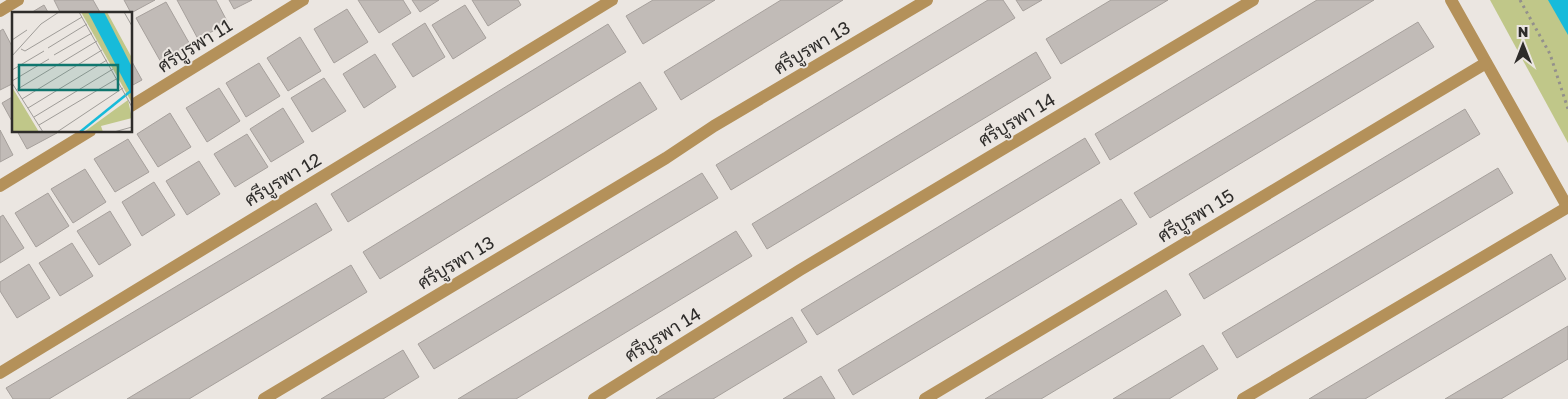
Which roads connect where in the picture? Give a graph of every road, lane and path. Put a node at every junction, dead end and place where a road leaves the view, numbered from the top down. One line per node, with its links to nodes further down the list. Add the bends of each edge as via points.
1 (18, 0): 8 (street)
2 (303, 0): 10 (street, ศรีบูรพา 11)
3 (612, 0): 15 (street, ศรีบูรพา 12)
4 (927, 0): 16 (street, ศรีบูรพา 13)
5 (1253, 0): 17 (street, ศรีบูรพา 14, via 800,270)
6 (1451, 0): 9 (street)
7 (1520, 0): 11 (path, via 1550,54)
8 (0, 11)
9 (1486, 63): 14 (street); 18 (street, ศรีบูรพา 15)
10 (132, 105)
11 (1568, 109)
12 (88, 132): 13 (street)
13 (0, 186)
14 (1568, 207): 19 (street)
15 (0, 372)
16 (264, 399)
17 (594, 399)
18 (925, 399)
19 (1243, 399)

